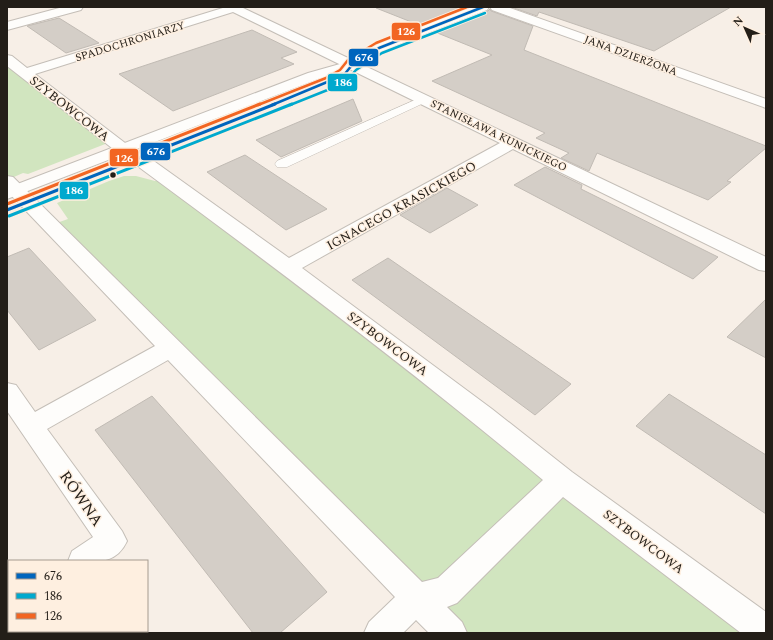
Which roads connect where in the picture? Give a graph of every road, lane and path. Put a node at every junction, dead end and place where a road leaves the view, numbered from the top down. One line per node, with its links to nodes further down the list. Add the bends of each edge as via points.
1 (77, 7): 5 (street)
2 (483, 7): 7 (street, via 392,42)
3 (496, 7): 10 (street, JANA DZIERŻONA)
4 (234, 8): 7 (street, STANISŁAWA KUNICKIEGO); 8 (street, SPADOCHRONIARZY)
5 (7, 26)
6 (7, 59): 8 (street, SZYBOWCOWA)
7 (352, 64): 9 (street, STANISŁAWA KUNICKIEGO); 12 (street, via 344,75 328,83)
8 (24, 73): 12 (street, SZYBOWCOWA)
9 (424, 99): 11 (street, STANISŁAWA KUNICKIEGO); 13 (lane)
10 (766, 104)
11 (514, 142): 15 (street, STANISŁAWA KUNICKIEGO); 16 (street, IGNACEGO KRASICKIEGO)
12 (131, 153): 14 (street); 16 (street, SZYBOWCOWA)
13 (282, 164)
14 (13, 195): 17 (street)
15 (766, 265)
16 (288, 267): 20 (street, SZYBOWCOWA, via 483,416)
17 (171, 348): 19 (street); 22 (street)
18 (7, 392): 19 (street, RÓWNA)
19 (31, 426): 21 (street, RÓWNA, via 112,541)
20 (562, 480): 22 (street, via 446,592); 23 (street, SZYBOWCOWA)
21 (84, 560)
22 (416, 598): 24 (street); 25 (street)
23 (766, 632)
24 (380, 633)
25 (451, 633)

